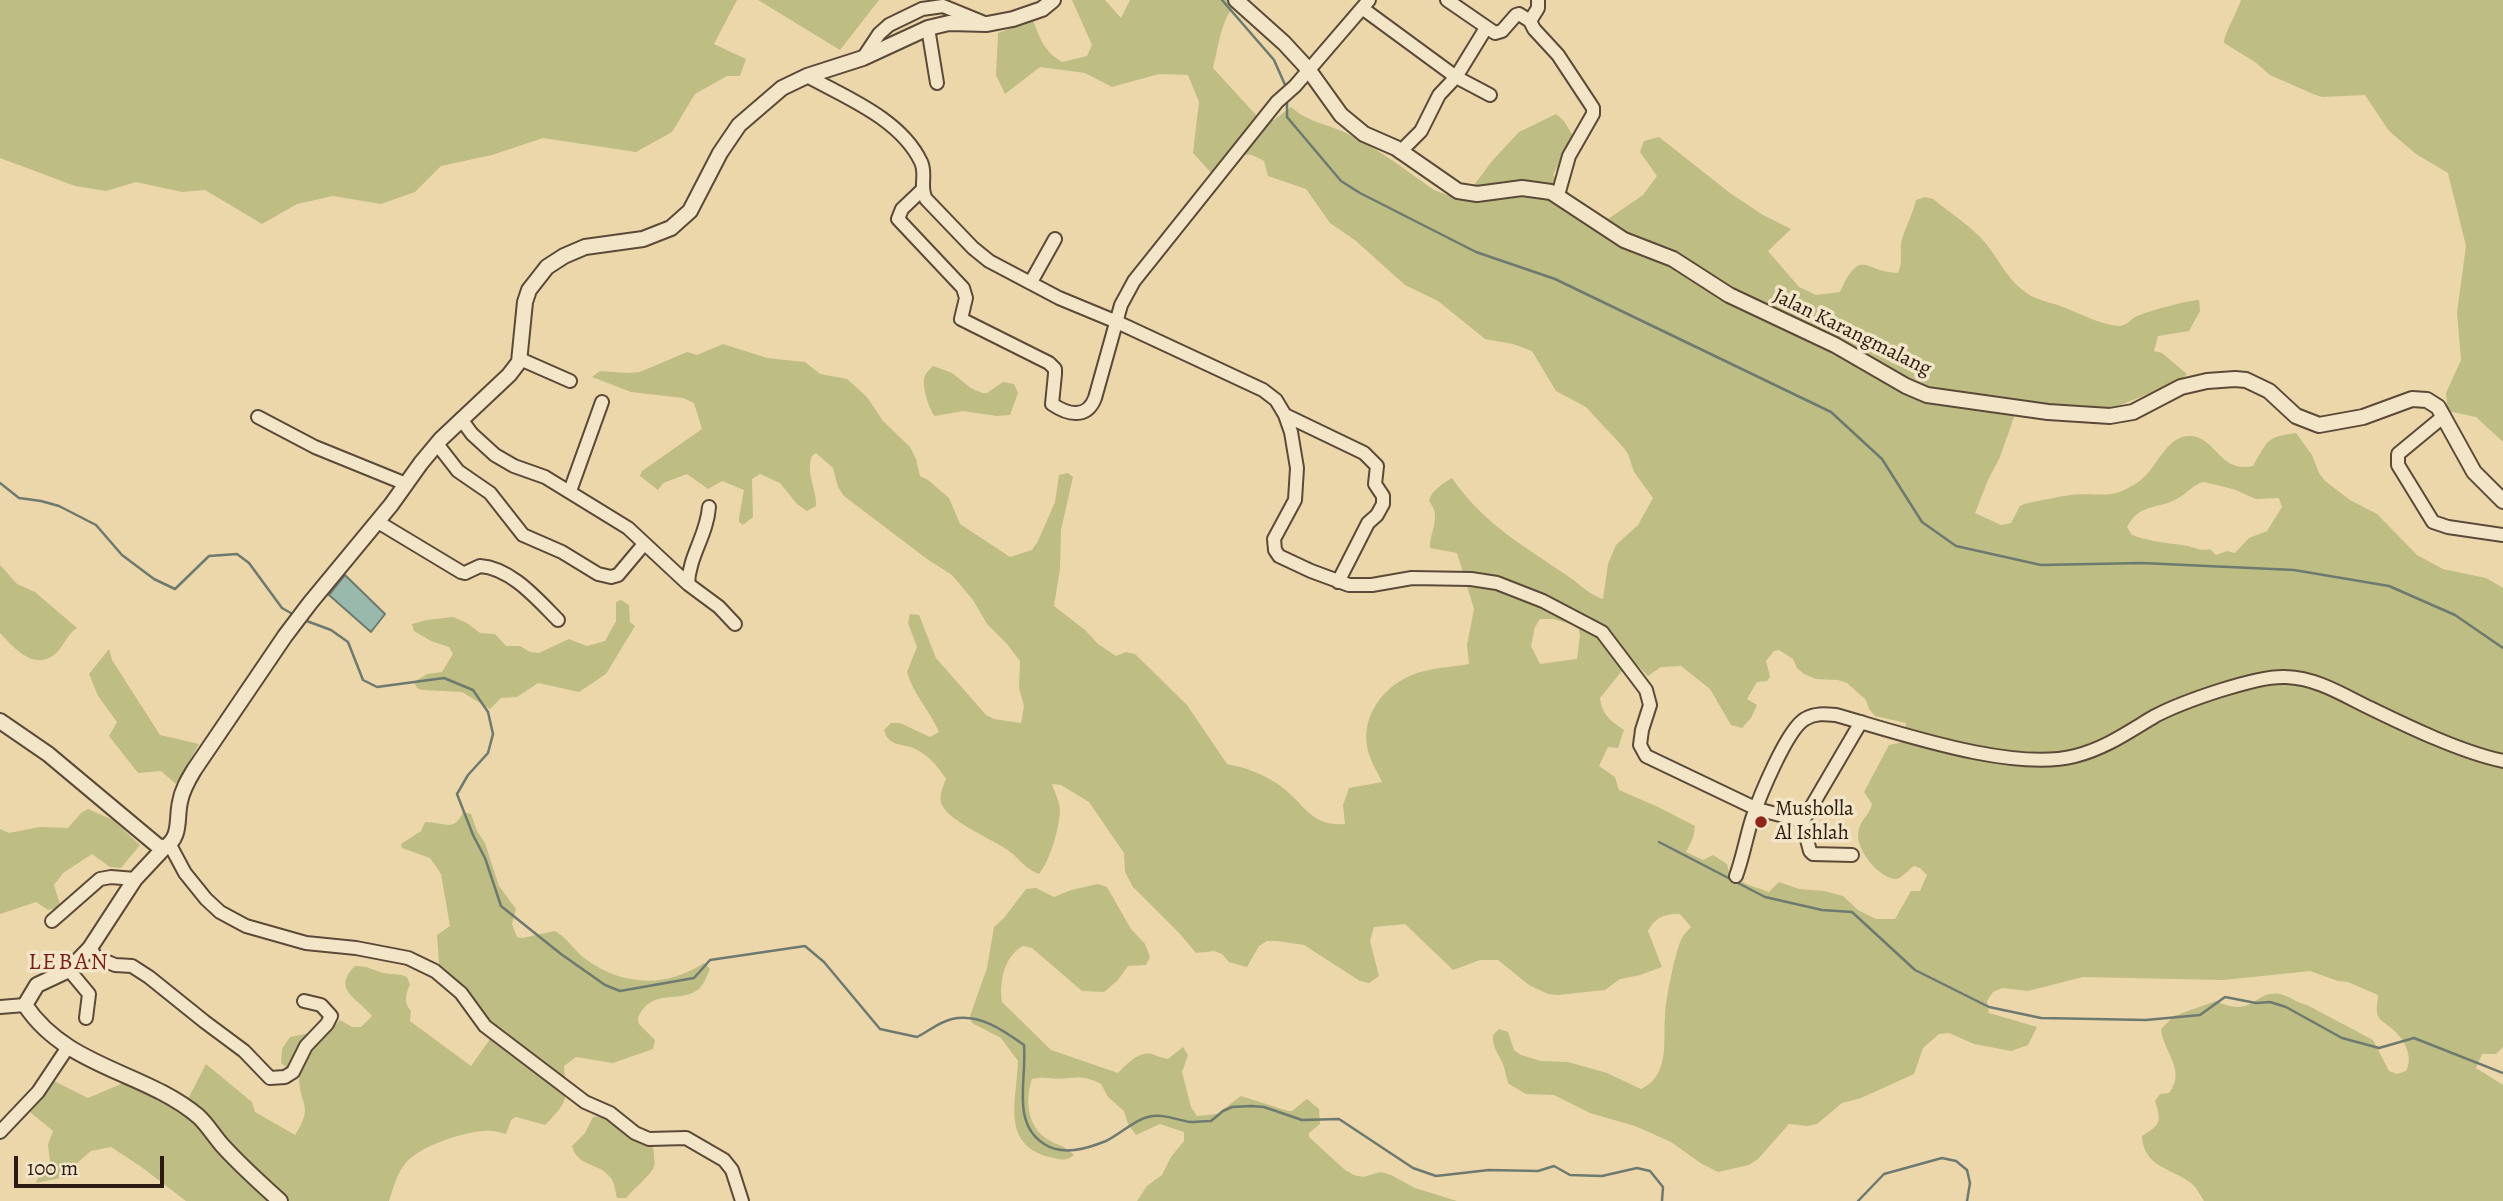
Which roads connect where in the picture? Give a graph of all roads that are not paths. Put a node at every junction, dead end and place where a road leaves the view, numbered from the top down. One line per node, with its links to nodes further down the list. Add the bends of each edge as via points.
1 (1053, 0): 7 (street, via 1030,14)
2 (1236, 0): 11 (street, Jalan Karangmalang)
3 (1447, 0): 9 (street)
4 (1552, 0): 6 (street)
5 (1366, 4): 11 (street); 13 (street)
6 (1535, 11): 9 (street, via 1516,15 1499,34); 18 (street, via 1534,29 1558,55 1593,108 1569,156)
7 (987, 24): 8 (street, via 949,23); 10 (street, via 943,6 922,9 889,24)
8 (928, 28): 10 (street); 14 (street)
9 (1486, 28): 13 (street)
10 (863, 58): 12 (street)
11 (1308, 69): 16 (street, Jalan Karangmalang, via 1341,115 1364,134); 21 (street, via 1134,281)
12 (807, 76): 17 (street, via 896,131 920,159); 22 (street, via 782,88 739,125 690,211 671,228 643,239 585,247 547,267 525,302)
13 (1456, 77): 15 (street); 16 (street, via 1439,95 1421,131)
14 (937, 83)
15 (1490, 95)
16 (1400, 152): 18 (street, Jalan Karangmalang, via 1466,194 1522,188)
17 (923, 189): 20 (street, via 926,199 981,255); 21 (street, via 899,212 899,222 963,288 966,298 961,319 1055,369 1054,406 1083,413 1090,408)
18 (1558, 195): 27 (street, Jalan Karangmalang, via 1624,240 1673,259 1729,295 1927,395 2109,416 2133,412 2181,387 2235,379 2269,391 2297,416 2319,425 2412,399 2433,403)
19 (1055, 239): 20 (street)
20 (1031, 282): 21 (street)
21 (1117, 322): 25 (street, via 1263,390)
22 (520, 359): 23 (street); 28 (street)
23 (570, 381)
24 (602, 402): 31 (street)
25 (1285, 415): 37 (street, via 1297,487 1289,515 1274,539 1275,550 1279,556); 37 (street, via 1364,453 1377,466 1375,484 1384,504 1359,539)
26 (258, 416): 30 (street, via 315,447)
27 (2444, 416): 32 (street, via 2474,472); 35 (street, via 2398,454 2398,465 2433,522)
28 (461, 419): 29 (street); 31 (street, via 495,455)
29 (437, 444): 30 (street); 36 (street, via 458,471 490,493 523,535 598,574 618,575)
30 (406, 484): 34 (street)
31 (570, 491): 36 (street, via 628,528)
32 (2503, 501)
33 (709, 507): 38 (street)
34 (378, 522): 39 (street, via 461,572 480,566 501,572); 46 (street, via 285,636 194,770 182,792 176,833)
35 (2503, 536)
36 (644, 544): 38 (street)
37 (1338, 582): 44 (street, via 1484,581 1519,590 1602,632 1646,690 1650,705 1640,745 1646,756)
38 (688, 584): 40 (street)
39 (558, 620)
40 (735, 624)
41 (0, 720): 46 (street, via 158,845)
42 (1861, 722): 43 (street, via 1990,755 2057,760 2106,746 2180,705 2262,678 2284,677 2319,684 2464,749); 44 (street, via 1824,714 1804,719 1781,750); 45 (street)
43 (2503, 761)
44 (1757, 809): 45 (street); 48 (street)
45 (1802, 821): 47 (street, via 1813,854)
46 (167, 846): 49 (street); 60 (street, via 206,899 246,926 313,944 408,958 435,971 461,993 485,1026 581,1099 649,1139 686,1138 724,1160)
47 (1852, 855)
48 (1736, 876)
49 (135, 879): 50 (street, via 100,879); 51 (street)
50 (52, 921)
51 (90, 948): 52 (street); 53 (street, via 96,957 132,966 149,976 244,1051 270,1078 293,1072 306,1046 331,1016 321,1006)
52 (69, 970): 54 (street, via 37,985); 56 (street, via 89,994)
53 (304, 1001)
54 (25, 1006): 55 (street); 57 (street)
55 (0, 1007)
56 (86, 1018)
57 (68, 1047): 58 (street, via 38,1092); 59 (street, via 100,1066 156,1088 199,1117)
58 (0, 1132)
59 (280, 1201)
60 (742, 1201)

